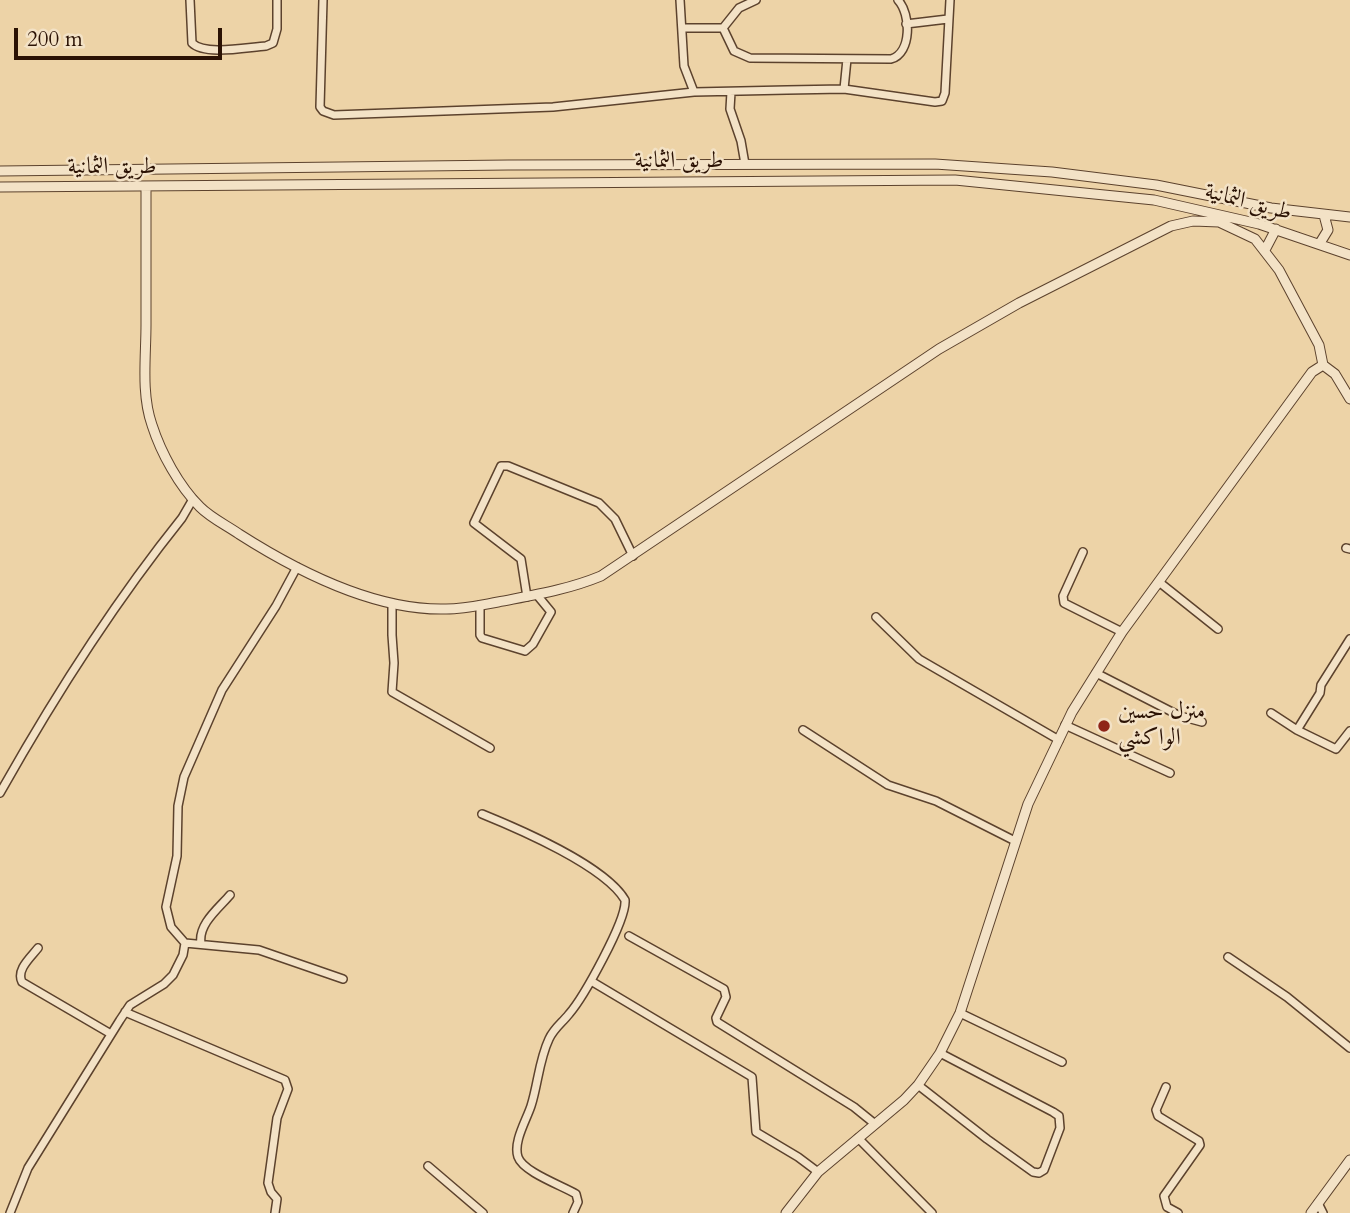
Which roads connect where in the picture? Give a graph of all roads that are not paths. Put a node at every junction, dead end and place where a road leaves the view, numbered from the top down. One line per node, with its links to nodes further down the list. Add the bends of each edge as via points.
1 (190, 0): 2 (street, via 192,43 215,50 273,43)
2 (277, 0)
3 (323, 0): 14 (street, via 320,107 328,114 553,107)
4 (680, 0): 10 (street)
5 (756, 0): 11 (street, via 739,8)
6 (898, 0): 9 (street, via 905,8)
7 (950, 0): 8 (street)
8 (948, 19): 9 (street); 13 (street, via 942,101)
9 (906, 24): 12 (street, via 906,45 897,57)
10 (682, 28): 11 (street); 14 (street, via 685,70)
11 (723, 28): 12 (street, via 734,51 750,58)
12 (847, 59): 13 (street)
13 (845, 89): 15 (street)
14 (694, 92): 15 (street)
15 (731, 92): 16 (street, via 730,109)
16 (745, 164): 17 (street); 20 (street, via 923,164 1052,172)
17 (0, 171)
18 (0, 187): 19 (street, طريق الثمانية)
19 (146, 187): 22 (street, طريق الثمانية, via 955,180 1154,200); 28 (street, via 148,412 165,454)
20 (1324, 215): 21 (street); 23 (street, via 1328,230)
21 (1350, 218)
22 (1276, 229): 23 (street, طريق الثمانية); 24 (street)
23 (1320, 243): 25 (street, طريق الثمانية)
24 (1265, 250): 26 (street, via 1319,345); 30 (street, via 1255,239 1219,222 1184,222 1155,233 940,349)
25 (1350, 255)
26 (1323, 365): 27 (street, via 1335,374); 32 (street, via 1312,372)
27 (1350, 399)
28 (193, 499): 31 (street, via 209,514); 50 (street, via 84,653)
29 (1083, 552): 38 (street, via 1062,600)
30 (633, 556): 33 (street, via 601,576); 33 (street, via 615,519 599,503 500,466 474,523 521,559)
31 (297, 567): 34 (street); 55 (street, via 222,690 184,777 177,856 166,907 171,927)
32 (1159, 582): 37 (street); 38 (street)
33 (532, 596): 35 (street); 35 (street, via 551,612 524,651 482,638)
34 (393, 603): 35 (street, via 438,609); 48 (street, via 392,692)
35 (480, 605)
36 (876, 617): 47 (street, via 919,659)
37 (1218, 629)
38 (1122, 632): 40 (street)
39 (1350, 639): 45 (street)
40 (1096, 673): 42 (street, via 1180,716); 43 (street)
41 (1271, 713): 45 (street)
42 (1202, 722)
43 (1065, 725): 47 (street); 49 (street)
44 (803, 730): 52 (street, via 888,785 936,801)
45 (1297, 730): 46 (street, via 1336,749)
46 (1350, 731)
47 (1059, 740): 52 (street)
48 (490, 748)
49 (1170, 773)
50 (0, 793)
51 (482, 814): 60 (street, via 560,851 622,896 623,915)
52 (1015, 841): 62 (street)
53 (230, 895): 56 (street, via 203,927)
54 (629, 936): 69 (street, via 724,989 726,997 717,1022)
55 (185, 943): 56 (street); 61 (street, via 173,975)
56 (201, 943): 59 (street, via 259,950)
57 (38, 948): 63 (street, via 20,971 22,982)
58 (1228, 957): 64 (street)
59 (343, 979)
60 (591, 981): 73 (street, via 752,1077 756,1132); 78 (street, via 547,1043 518,1146 519,1160 526,1167 576,1194)
61 (125, 1012): 63 (street); 76 (street, via 285,1080 288,1089 277,1118 269,1166 269,1187 278,1199)
62 (960, 1013): 65 (street); 66 (street)
63 (111, 1034): 75 (street, via 28,1168)
64 (1350, 1048)
65 (940, 1053): 67 (street); 67 (street, via 1059,1116 1060,1128 1044,1170 1033,1172)
66 (1062, 1062)
67 (918, 1085): 69 (street)
68 (1166, 1087): 81 (street, via 1156,1110 1158,1116 1200,1145 1164,1196 1167,1208)
69 (875, 1124): 70 (street)
70 (858, 1138): 73 (street); 80 (street)
71 (1350, 1160): 74 (street)
72 (428, 1166): 77 (street)
73 (818, 1172): 79 (street)
74 (1318, 1203): 82 (street); 83 (street)
75 (10, 1213)
76 (275, 1213)
77 (483, 1213)
78 (573, 1213)
79 (786, 1213)
80 (932, 1213)
81 (1178, 1213)
82 (1311, 1213)
83 (1323, 1213)

